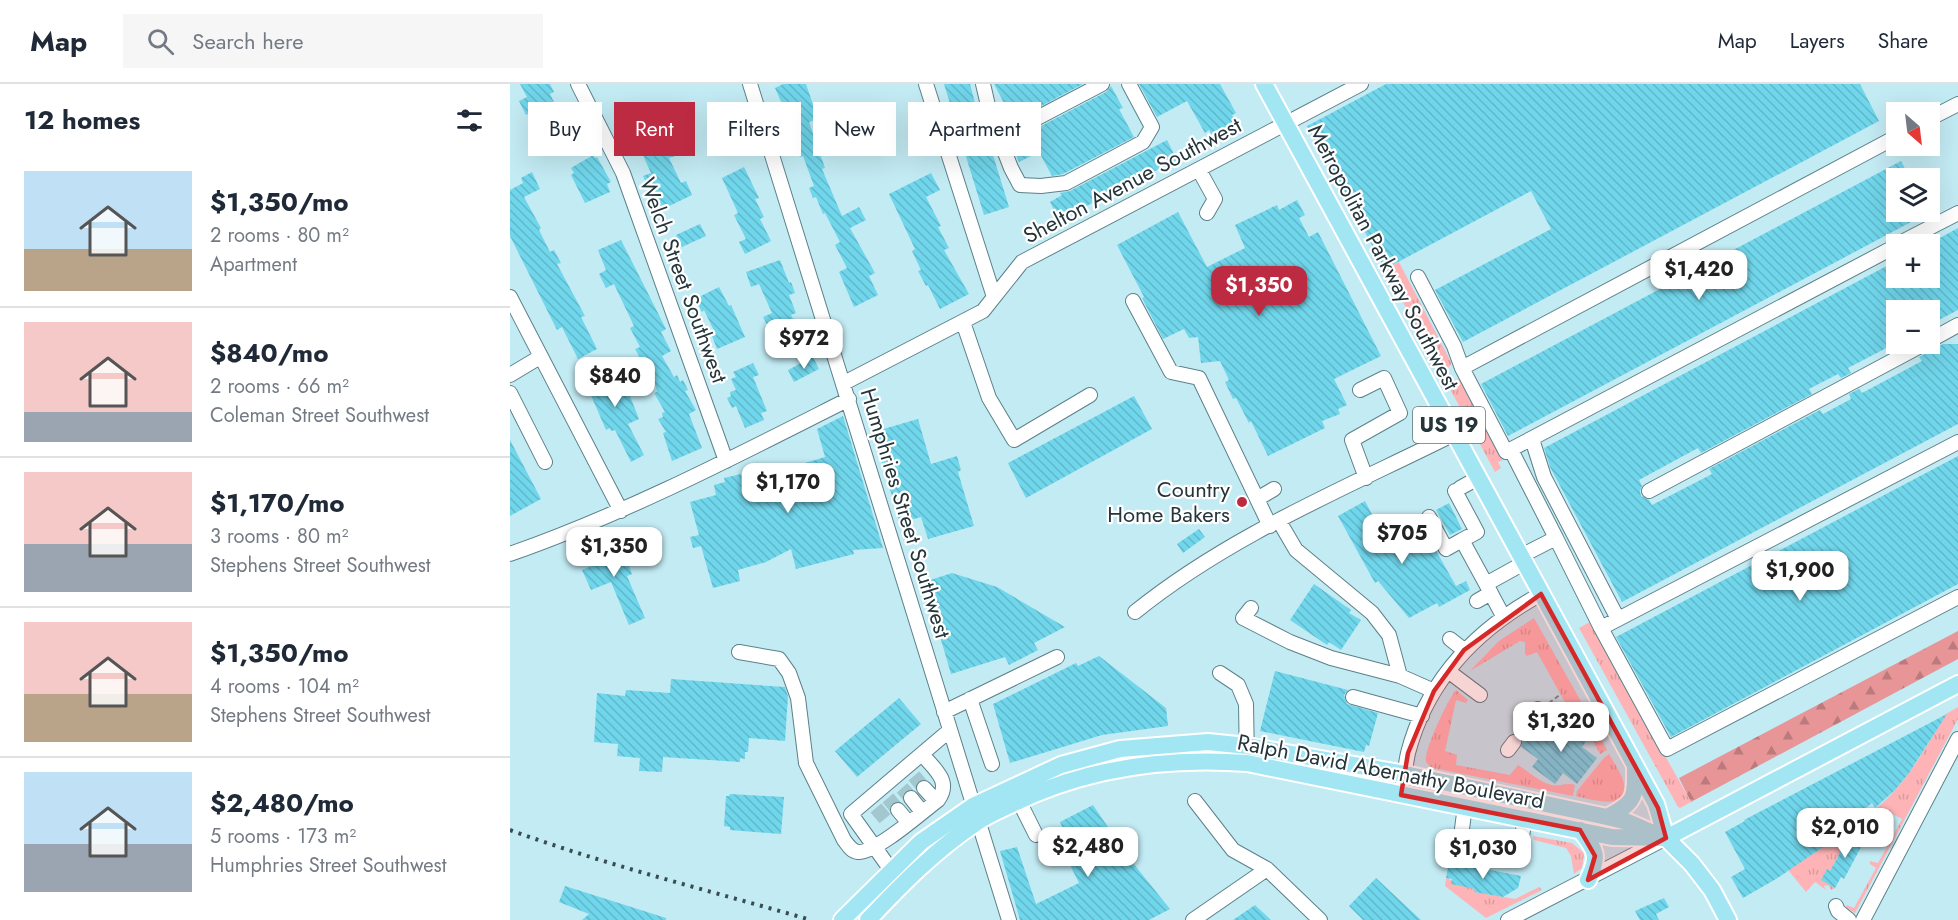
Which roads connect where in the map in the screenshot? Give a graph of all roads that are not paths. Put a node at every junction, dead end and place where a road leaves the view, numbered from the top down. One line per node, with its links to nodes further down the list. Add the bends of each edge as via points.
1 (578, 84): 43 (street, Welch Street Southwest, via 623,173)
2 (750, 84): 34 (street, Humphries Street Southwest)
3 (926, 84): 9 (street)
4 (983, 84): 10 (street)
5 (1102, 84): 13 (street)
6 (1129, 84): 17 (street, via 1152,128 1143,142 1066,183 1041,186 1020,185)
7 (1264, 84): 14 (main road, Metropolitan Parkway Southwest / US 19)
8 (1361, 84): 14 (street, Shelton Avenue Southwest)
9 (932, 102)
10 (987, 102)
11 (1958, 104): 12 (street)
12 (1940, 113)
13 (1041, 116)
14 (1286, 124): 18 (street, Shelton Avenue Southwest); 39 (main road, Metropolitan Parkway Southwest / US 19)
15 (1886, 142): 32 (street)
16 (949, 156): 25 (street)
17 (1007, 156)
18 (1199, 170): 19 (street, via 1215,199); 25 (street, Shelton Avenue Southwest, via 1022,262)
19 (1207, 213)
20 (1958, 213): 21 (street)
21 (1918, 234)
22 (1886, 251): 40 (street)
23 (1418, 277): 32 (street)
24 (510, 297): 31 (street)
25 (994, 297): 27 (street, Shelton Avenue Southwest, via 983,311)
26 (1133, 301): 49 (street, via 1171,372 1199,378)
27 (963, 322): 34 (street, Shelton Avenue Southwest); 37 (street, via 990,398 1014,441)
28 (1958, 325): 29 (street)
29 (1940, 335)
30 (1905, 354): 48 (street)
31 (540, 357): 33 (street); 50 (street)
32 (1462, 368): 42 (street, via 1506,452)
33 (510, 375)
34 (844, 383): 38 (street, Humphries Street Southwest)
35 (1360, 390): 45 (street, via 1384,378 1401,413 1352,440)
36 (510, 393): 44 (street)
37 (1090, 395)
38 (849, 399): 43 (street); 79 (street, Humphries Street Southwest)
39 (1454, 434): 45 (street); 46 (main road, Metropolitan Parkway Southwest / US 19)
40 (1532, 439): 42 (street); 64 (street, via 1544,477)
41 (1958, 442): 64 (street)
42 (1511, 450): 53 (street)
43 (726, 461): 50 (street)
44 (545, 462)
45 (1366, 478): 52 (street)
46 (1478, 478): 54 (street, via 1458,490 1477,532); 56 (main road, Metropolitan Parkway Southwest / US 19)
47 (1274, 489): 49 (street)
48 (1649, 491)
49 (1257, 498): 52 (street)
50 (621, 511): 55 (street)
51 (1429, 518): 54 (street, via 1446,549)
52 (1274, 523): 62 (street, via 1232,544); 72 (street, via 1296,550 1372,613 1389,635)
53 (1556, 538): 56 (street); 65 (street)
54 (1462, 540): 57 (street)
55 (510, 554)
56 (1522, 560): 57 (street); 58 (main road, Metropolitan Parkway Southwest / US 19)
57 (1489, 589): 60 (street); 63 (street)
58 (1541, 594): 63 (street); 87 (main road, Metropolitan Parkway Southwest / US 19)
59 (1958, 597): 65 (street, via 1667,749)
60 (1477, 601)
61 (1251, 608): 72 (street, via 1243,618 1290,642 1330,658)
62 (1134, 612)
63 (1503, 616): 67 (street)
64 (1618, 619): 65 (street)
65 (1601, 628)
66 (1450, 639): 67 (street)
67 (1464, 650): 70 (street)
68 (739, 652): 108 (street, via 779,659 789,673 798,698 806,763 844,840 860,852)
69 (1057, 657): 77 (street)
70 (1448, 671): 74 (street); 75 (street)
71 (1220, 673): 85 (street, via 1238,685 1246,704)
72 (1400, 676): 74 (street)
73 (1958, 684): 106 (main road, Ralph David Abernathy Boulevard)
74 (1434, 691): 80 (street)
75 (1480, 695)
76 (1353, 697): 80 (street)
77 (970, 699): 79 (street); 86 (street)
78 (1542, 708): 83 (street)
79 (944, 712): 81 (street, Humphries Street Southwest)
80 (1422, 716): 88 (street, via 1408,753)
81 (950, 730): 84 (street); 98 (street, Humphries Street Southwest)
82 (1958, 739): 124 (street)
83 (1515, 741)
84 (922, 754): 89 (street); 92 (street, via 944,783 944,792)
85 (1247, 755): 88 (main road, Ralph David Abernathy Boulevard); 91 (main road, Ralph David Abernathy Boulevard); 93 (main road, Ralph David Abernathy Boulevard, via 1115,769 1039,791); 98 (main road, Ralph David Abernathy Boulevard, via 1208,742 1120,749 1061,765)
86 (992, 764)
87 (1635, 765): 99 (main road, via 1636,791 1632,800); 106 (main road, Metropolitan Parkway Southwest / US 19, via 1658,808)
88 (1405, 774): 91 (street); 99 (main road, Ralph David Abernathy Boulevard)
89 (902, 788): 97 (street); 108 (street, via 885,793 851,814)
90 (924, 788): 92 (street)
91 (1401, 795): 95 (main road, Ralph David Abernathy Boulevard)
92 (936, 801): 97 (street)
93 (1019, 801): 98 (main road, Ralph David Abernathy Boulevard); 105 (street)
94 (1195, 801): 110 (street, via 1233,850)
95 (1465, 806): 100 (main road, Ralph David Abernathy Boulevard); 107 (street)
96 (898, 810): 102 (street)
97 (922, 812): 102 (street)
98 (976, 814): 111 (main road, Ralph David Abernathy Boulevard, via 930,835); 117 (main road, Ralph David Abernathy Boulevard); 118 (street, Humphries Street Southwest)
99 (1607, 817): 106 (main road, Ralph David Abernathy Boulevard)
100 (1525, 819): 103 (main road, Ralph David Abernathy Boulevard); 109 (street)
101 (886, 820): 104 (street)
102 (908, 822): 104 (street)
103 (1580, 830): 106 (main road, Ralph David Abernathy Boulevard, via 1612,837); 113 (main road, via 1591,843 1595,856)
104 (895, 832): 108 (street)
105 (1036, 835)
106 (1666, 838): 113 (street); 122 (main road, via 1712,890)
107 (1460, 844)
108 (876, 847): 111 (street)
109 (1518, 858)
110 (1267, 869): 119 (street); 120 (street)
111 (891, 870): 116 (main road, Ralph David Abernathy Boulevard)
112 (1554, 880): 114 (street)
113 (1588, 880): 114 (street)
114 (1560, 893): 121 (street)
115 (1836, 906): 123 (street)
116 (842, 920)
117 (868, 920)
118 (1010, 920)
119 (1193, 920)
120 (1320, 920)
121 (1508, 920)
122 (1728, 920)
123 (1849, 920)
124 (1863, 920)

